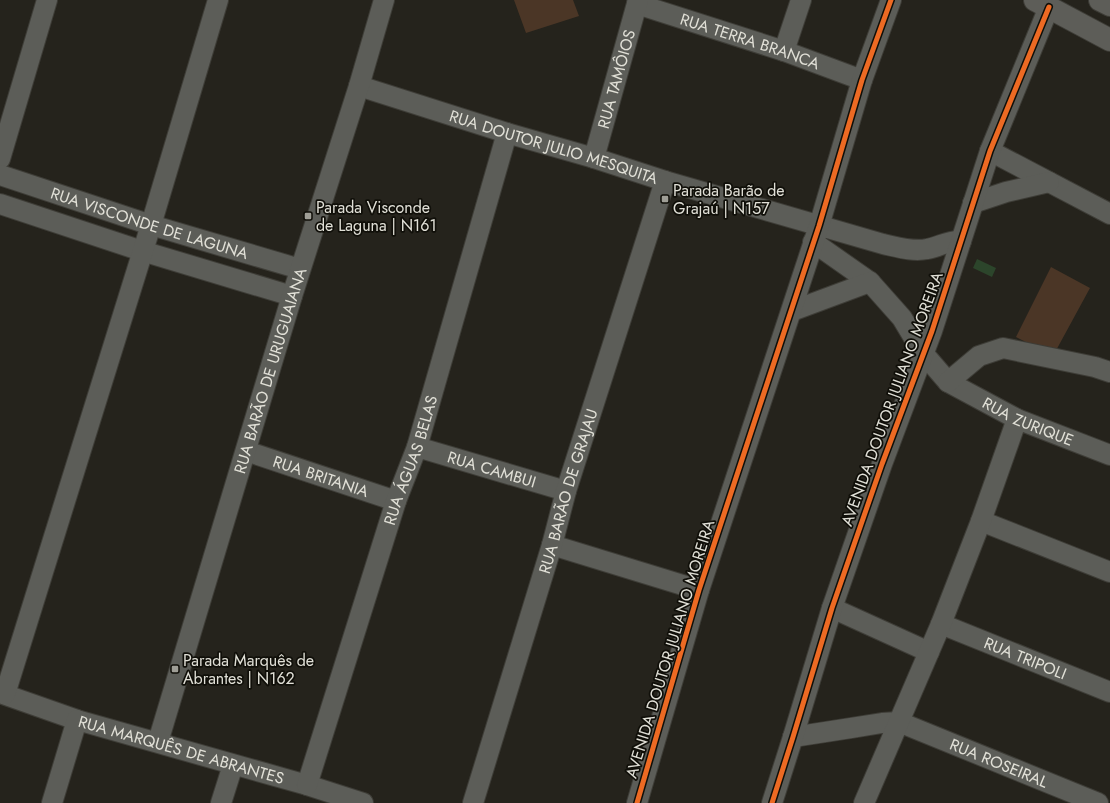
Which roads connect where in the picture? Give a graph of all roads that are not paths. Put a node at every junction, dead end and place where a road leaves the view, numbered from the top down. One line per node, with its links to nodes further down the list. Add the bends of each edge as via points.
1 (47, 0): 17 (street)
2 (218, 0): 24 (street)
3 (384, 0): 13 (street, RUA BARÃO DE URUGUAIANA)
4 (801, 0): 11 (street)
5 (891, 0): 12 (street, AVENIDA DOUTOR JULIANO MOREIRA)
6 (1100, 0): 9 (main road)
7 (638, 2): 11 (street, RUA TERRA BRANCA); 16 (street, RUA TAMÔIOS)
8 (1042, 4): 10 (main road); 15 (street, AVENIDA DOUTOR JULIANO MOREIRA)
9 (1110, 5)
10 (1110, 40)
11 (784, 51): 12 (street, RUA TERRA BRANCA)
12 (862, 80): 25 (street, AVENIDA DOUTOR JULIANO MOREIRA)
13 (359, 86): 14 (street, RUA DOUTOR JULIO MESQUITA); 28 (street, RUA BARÃO DE URUGUAIANA)
14 (507, 133): 16 (street, RUA DOUTOR JULIO MESQUITA); 36 (street, RUA ÁGUAS BELAS)
15 (990, 151): 20 (street); 21 (street, AVENIDA DOUTOR JULIANO MOREIRA)
16 (594, 158): 19 (street, RUA DOUTOR JULIO MESQUITA)
17 (0, 159)
18 (0, 175): 24 (street, RUA VISCONDE DE LAGUNA)
19 (665, 181): 25 (street, RUA DOUTOR JULIO MESQUITA); 39 (street, RUA BARÃO DE GRAJAU)
20 (1049, 182): 21 (street); 23 (street)
21 (973, 202): 26 (street, AVENIDA DOUTOR JULIANO MOREIRA)
22 (0, 204): 27 (street, RUA VISCONDE DE LAGUNA)
23 (1110, 214)
24 (151, 224): 27 (street); 28 (street, RUA VISCONDE DE LAGUNA)
25 (816, 234): 26 (street, RUA DOUTOR JULIO MESQUITA, via 927,250 954,240); 29 (street, RUA ZURIQUE); 31 (street, AVENIDA DOUTOR JULIANO MOREIRA)
26 (961, 241): 32 (street, AVENIDA DOUTOR JULIANO MOREIRA)
27 (142, 251): 30 (street, RUA VISCONDE DE LAGUNA); 49 (street)
28 (300, 269): 30 (street, RUA BARÃO DE URUGUAIANA)
29 (870, 282): 31 (street); 32 (street, RUA ZURIQUE, via 902,318)
30 (292, 296): 37 (street, RUA BARÃO DE URUGUAIANA)
31 (792, 311): 44 (street, AVENIDA DOUTOR JULIANO MOREIRA)
32 (923, 353): 34 (street, RUA ZURIQUE); 45 (street, AVENIDA DOUTOR JULIANO MOREIRA)
33 (1110, 372): 34 (street, via 1003,348 979,356)
34 (948, 382): 35 (street, RUA ZURIQUE)
35 (1017, 419): 38 (street, RUA ZURIQUE); 41 (street)
36 (417, 446): 39 (street, RUA CAMBUI); 40 (street, RUA ÁGUAS BELAS)
37 (246, 451): 40 (street, RUA BRITANIA); 53 (street, RUA BARÃO DE URUGUAIANA)
38 (1110, 455)
39 (566, 491): 42 (street, RUA BARÃO DE GRAJAU)
40 (396, 502): 55 (street, RUA ÁGUAS BELAS)
41 (981, 521): 43 (street); 46 (street)
42 (552, 545): 44 (street); 59 (street, RUA BARÃO DE GRAJAU)
43 (1110, 572)
44 (699, 590): 60 (street, AVENIDA DOUTOR JULIANO MOREIRA)
45 (832, 608): 47 (street); 52 (street, AVENIDA DOUTOR JULIANO MOREIRA)
46 (941, 624): 47 (street); 48 (street, RUA TRIPOLI)
47 (929, 652): 51 (street)
48 (1110, 692)
49 (2, 694): 50 (street, RUA MARQUÊS DE ABRANTES)
50 (77, 720): 53 (street, RUA MARQUÊS DE ABRANTES); 56 (street)
51 (899, 722): 52 (street, via 882,722); 62 (street); 63 (street, RUA ROSEIRAL)
52 (793, 737): 61 (street, AVENIDA DOUTOR JULIANO MOREIRA)
53 (158, 742): 54 (street, RUA MARQUÊS DE ABRANTES)
54 (233, 765): 55 (street, RUA MARQUÊS DE ABRANTES); 57 (street)
55 (307, 786): 58 (street, RUA MARQUÊS DE ABRANTES)
56 (52, 803)
57 (221, 803)
58 (363, 803)
59 (473, 803)
60 (637, 803)
61 (772, 803)
62 (864, 803)
63 (1098, 803)

